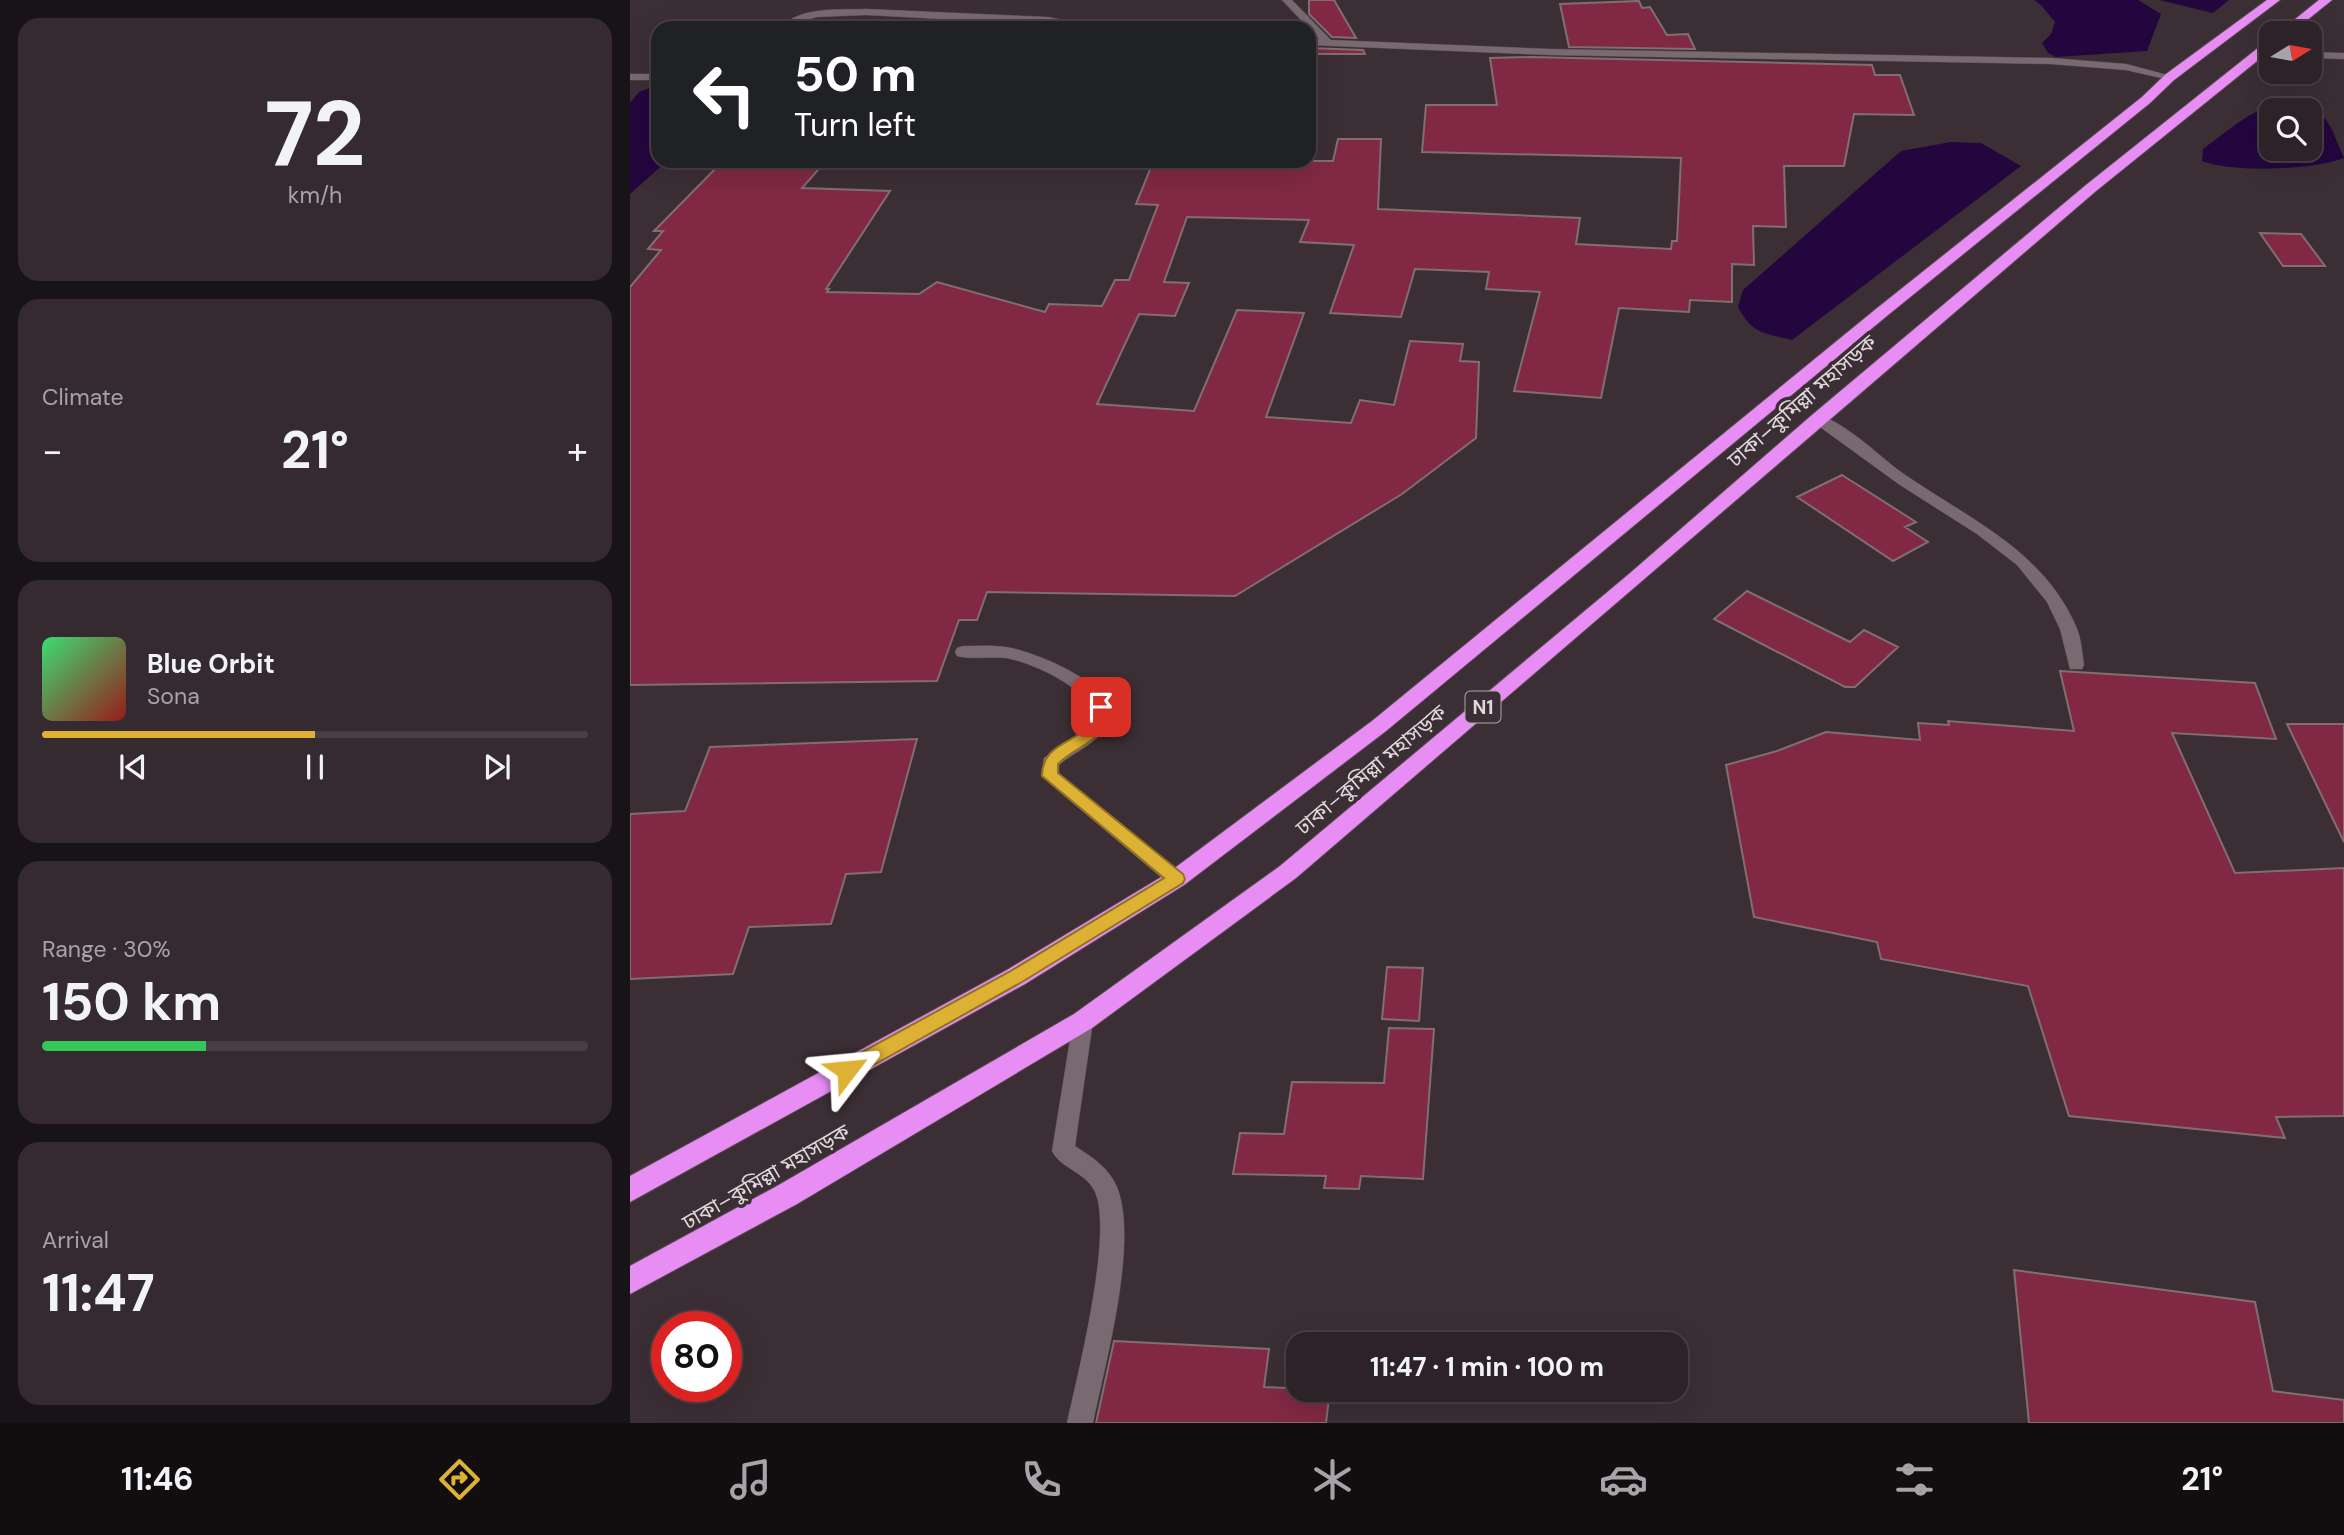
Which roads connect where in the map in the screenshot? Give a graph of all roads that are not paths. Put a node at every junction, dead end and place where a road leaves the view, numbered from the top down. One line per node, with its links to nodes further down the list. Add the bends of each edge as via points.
1 (1287, 0): 6 (street)
2 (2274, 0): 14 (highway, ঢাকা–কুমিল্লা মহাসড়ক / N1)
3 (2326, 0): 7 (highway)
4 (794, 21): 5 (street, via 816,14 866,12)
5 (1054, 21)
6 (1307, 21)
7 (2299, 21)
8 (1316, 30): 10 (street)
9 (1316, 42): 10 (street)
10 (1328, 43): 14 (street, via 2051,61 2124,66)
11 (2322, 55): 12 (street)
12 (2344, 56)
13 (2259, 59): 17 (highway, ঢাকা–কুমিল্লা মহাসড়ক / N1, via 2091,188)
14 (2170, 76): 20 (highway, ঢাকা–কুমিল্লা মহাসড়ক / N1, via 1390,717)
15 (630, 77): 16 (street)
16 (651, 77)
17 (1818, 419): 19 (street, via 2015,554 2054,600 2067,625); 21 (highway, ঢাকা–কুমিল্লা মহাসড়ক / N1, via 1288,872)
18 (963, 652): 20 (street, via 1009,653 1045,664 1088,691 1101,707 1101,717 1094,732 1050,763 1050,776)
19 (2076, 665)
20 (1176, 879): 22 (highway, ঢাকা–কুমিল্লা মহাসড়ক / N1, via 1016,977)
21 (1083, 1021): 23 (highway, ঢাকা–কুমিল্লা মহাসড়ক / N1, via 787,1195); 24 (street, via 1063,1151 1091,1167 1108,1192 1113,1248)
22 (630, 1190)
23 (630, 1281)
24 (1080, 1423)

